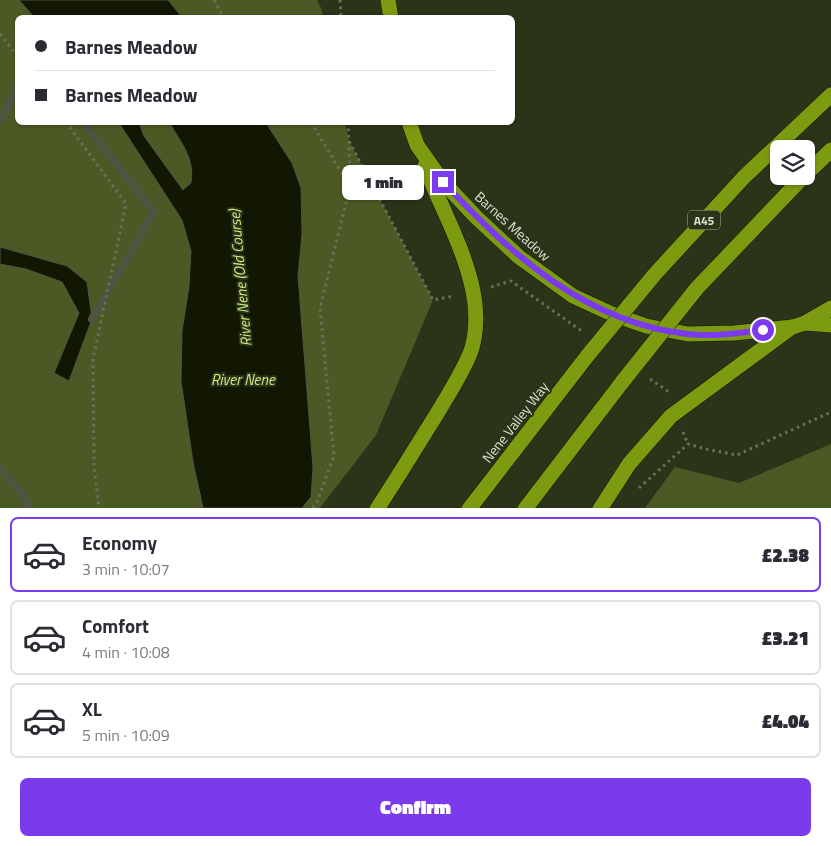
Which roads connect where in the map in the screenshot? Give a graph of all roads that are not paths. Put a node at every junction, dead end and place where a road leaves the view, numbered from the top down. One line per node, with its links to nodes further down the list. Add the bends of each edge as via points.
1 (388, 0): 2 (highway)
2 (390, 15)
3 (831, 95): 13 (highway, Nene Valley Way / A45, bridge, via 744,177 655,274)
4 (410, 125): 5 (highway, Barnes Meadow)
5 (417, 145): 11 (highway, Barnes Meadow, via 443,182 476,217 519,257 573,296 646,326 688,334 734,334); 12 (highway, via 462,251 474,292 476,328 470,352 451,390)
6 (831, 150): 7 (highway)
7 (815, 165)
8 (795, 185): 14 (highway, bridge, via 696,288)
9 (831, 308): 11 (highway, Barnes Meadow)
10 (831, 324): 11 (highway)
11 (799, 325): 15 (highway, via 671,416 629,464)
12 (377, 508)
13 (469, 508)
14 (525, 508)
15 (600, 508)

